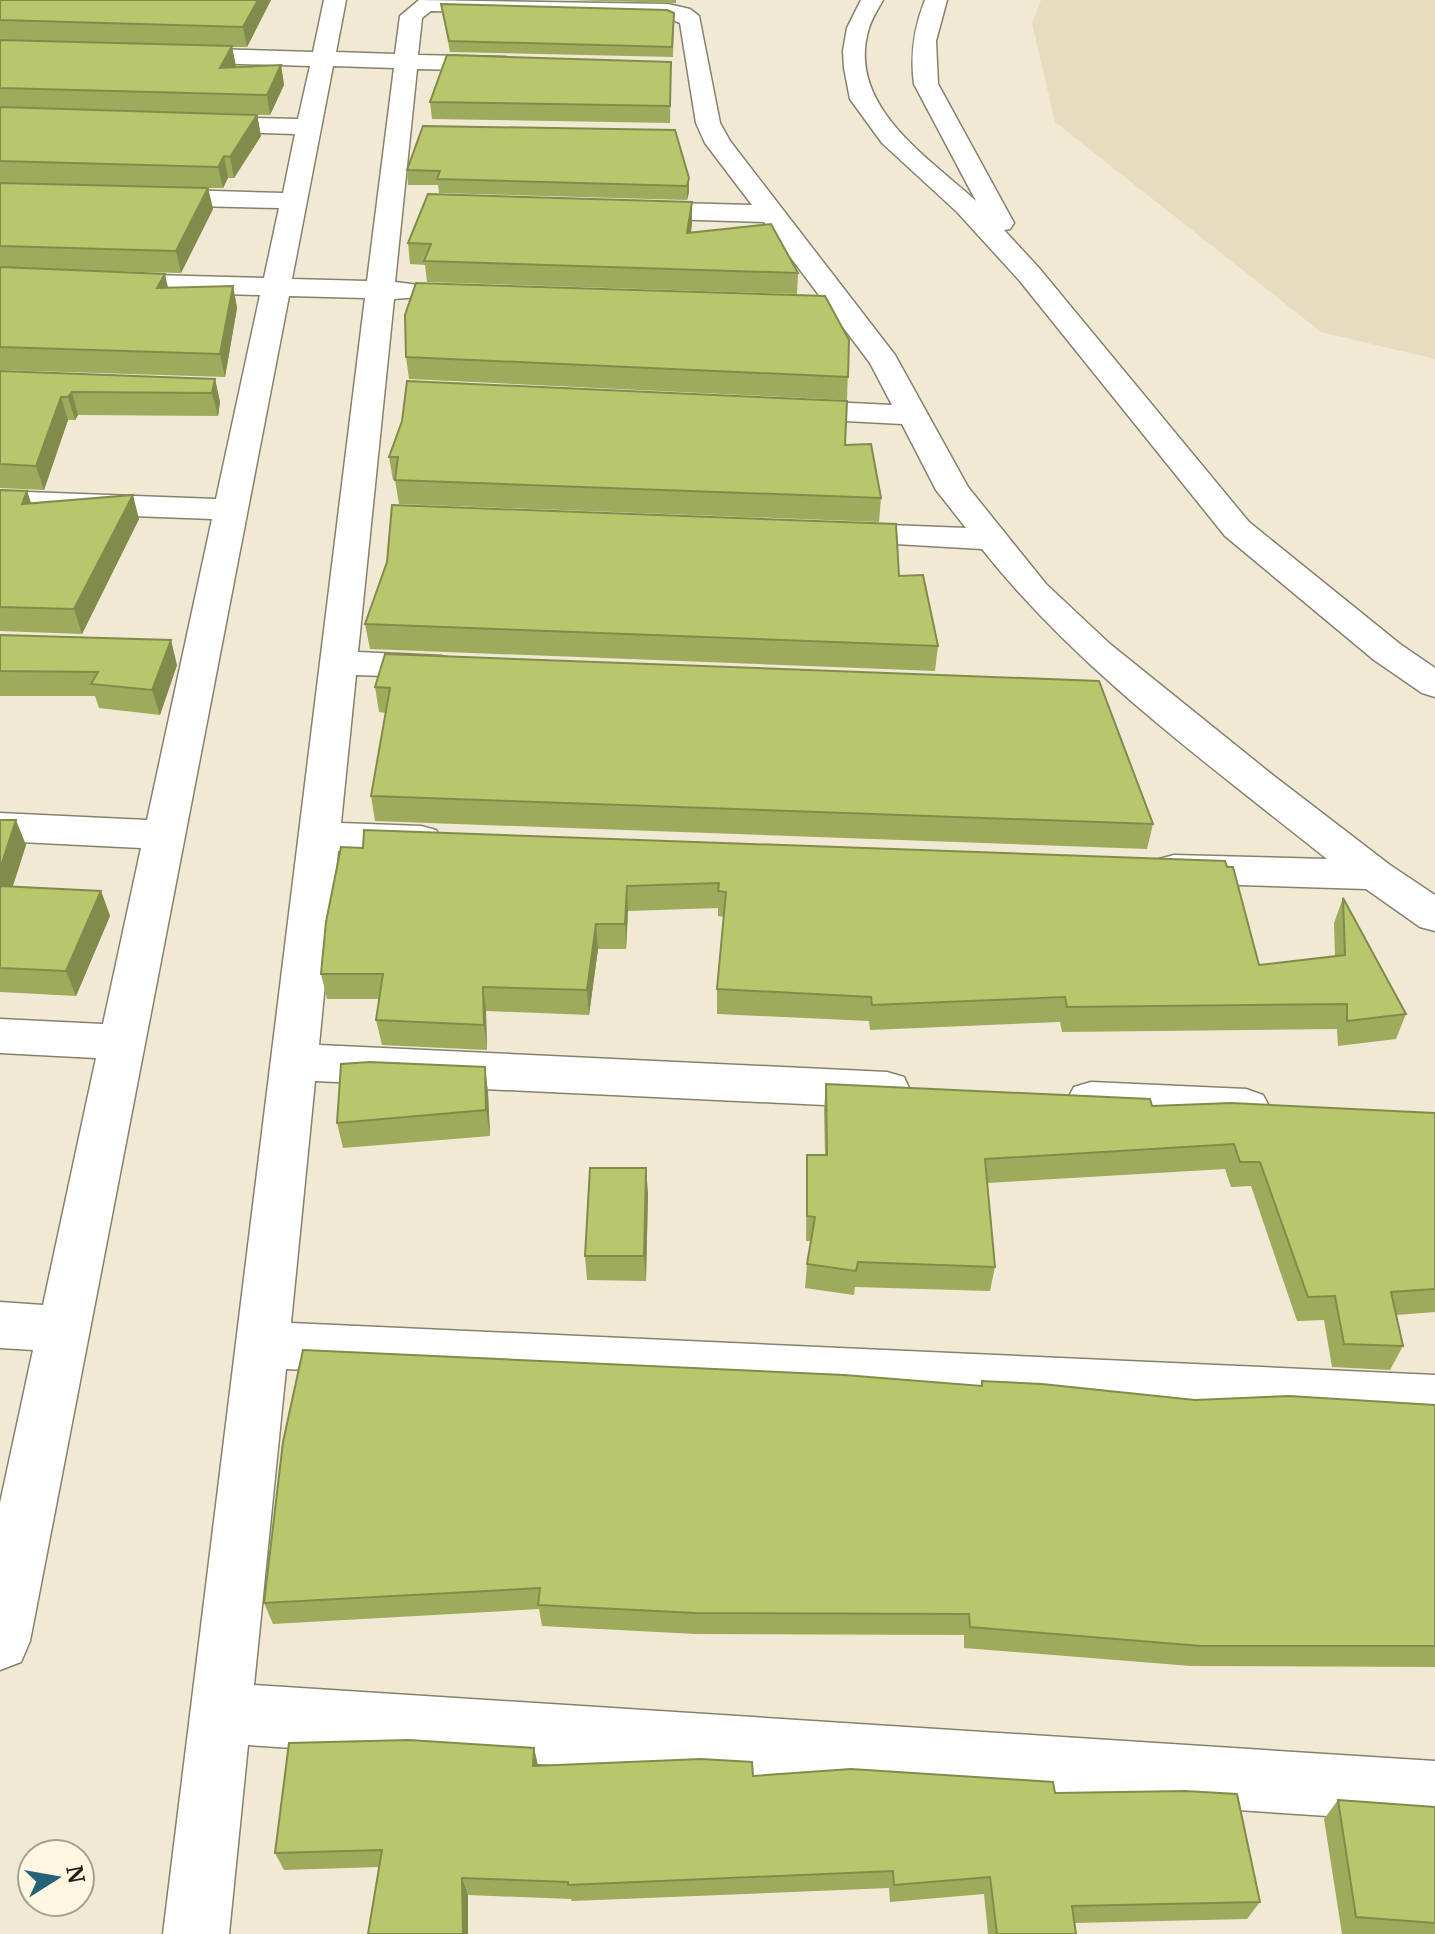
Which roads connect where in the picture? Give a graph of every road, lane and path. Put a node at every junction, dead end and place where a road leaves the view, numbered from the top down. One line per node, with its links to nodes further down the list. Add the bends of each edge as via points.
1 (307, 0): 2 (street)
2 (335, 0): 6 (street)
3 (872, 0): 17 (street, via 854,51 862,99 891,138 966,206)
4 (936, 0): 17 (street, via 924,29 926,84)
5 (155, 54): 6 (street)
6 (325, 58): 7 (street); 10 (street)
7 (408, 61): 8 (street); 12 (street, via 411,16 425,5 682,14 691,21 686,69); 20 (street, via 407,203)
8 (531, 64)
9 (171, 123): 10 (street)
10 (311, 127): 14 (street)
11 (682, 133): 12 (street)
12 (713, 134): 16 (street)
13 (124, 196): 14 (street)
14 (295, 201): 19 (street)
15 (613, 209): 16 (street)
16 (771, 214): 23 (street)
17 (1029, 274): 32 (street, via 1237,529)
18 (0, 279): 19 (street)
19 (278, 287): 20 (street); 27 (street, via 241,390)
20 (382, 290): 21 (street); 30 (street, via 387,391 372,516)
21 (430, 292)
22 (810, 306): 23 (street)
23 (842, 307): 25 (street, via 884,361)
24 (753, 408): 25 (street)
25 (913, 415): 29 (street, via 953,490)
26 (0, 501): 27 (street)
27 (232, 510): 36 (street, via 187,652)
28 (800, 532): 29 (street)
29 (990, 539): 34 (street, via 1044,601)
30 (340, 663): 31 (street); 37 (street)
31 (482, 669)
32 (1435, 685)
33 (1085, 692): 34 (street)
34 (1148, 694): 40 (street)
35 (0, 827): 36 (street)
36 (166, 835): 43 (street)
37 (320, 836): 38 (street); 44 (street)
38 (463, 842)
39 (1132, 867): 40 (street)
40 (1375, 875): 41 (street)
41 (1435, 916)
42 (0, 1036): 43 (street)
43 (123, 1042): 49 (street)
44 (294, 1062): 45 (street); 50 (street)
45 (928, 1092)
46 (1055, 1099): 47 (street)
47 (1292, 1110)
48 (0, 1325): 49 (street)
49 (64, 1329): 52 (street)
50 (262, 1345): 51 (street); 53 (street)
51 (1435, 1399)
52 (0, 1641)
53 (221, 1713): 54 (street); 55 (street)
54 (1435, 1792)
55 (196, 1934)

